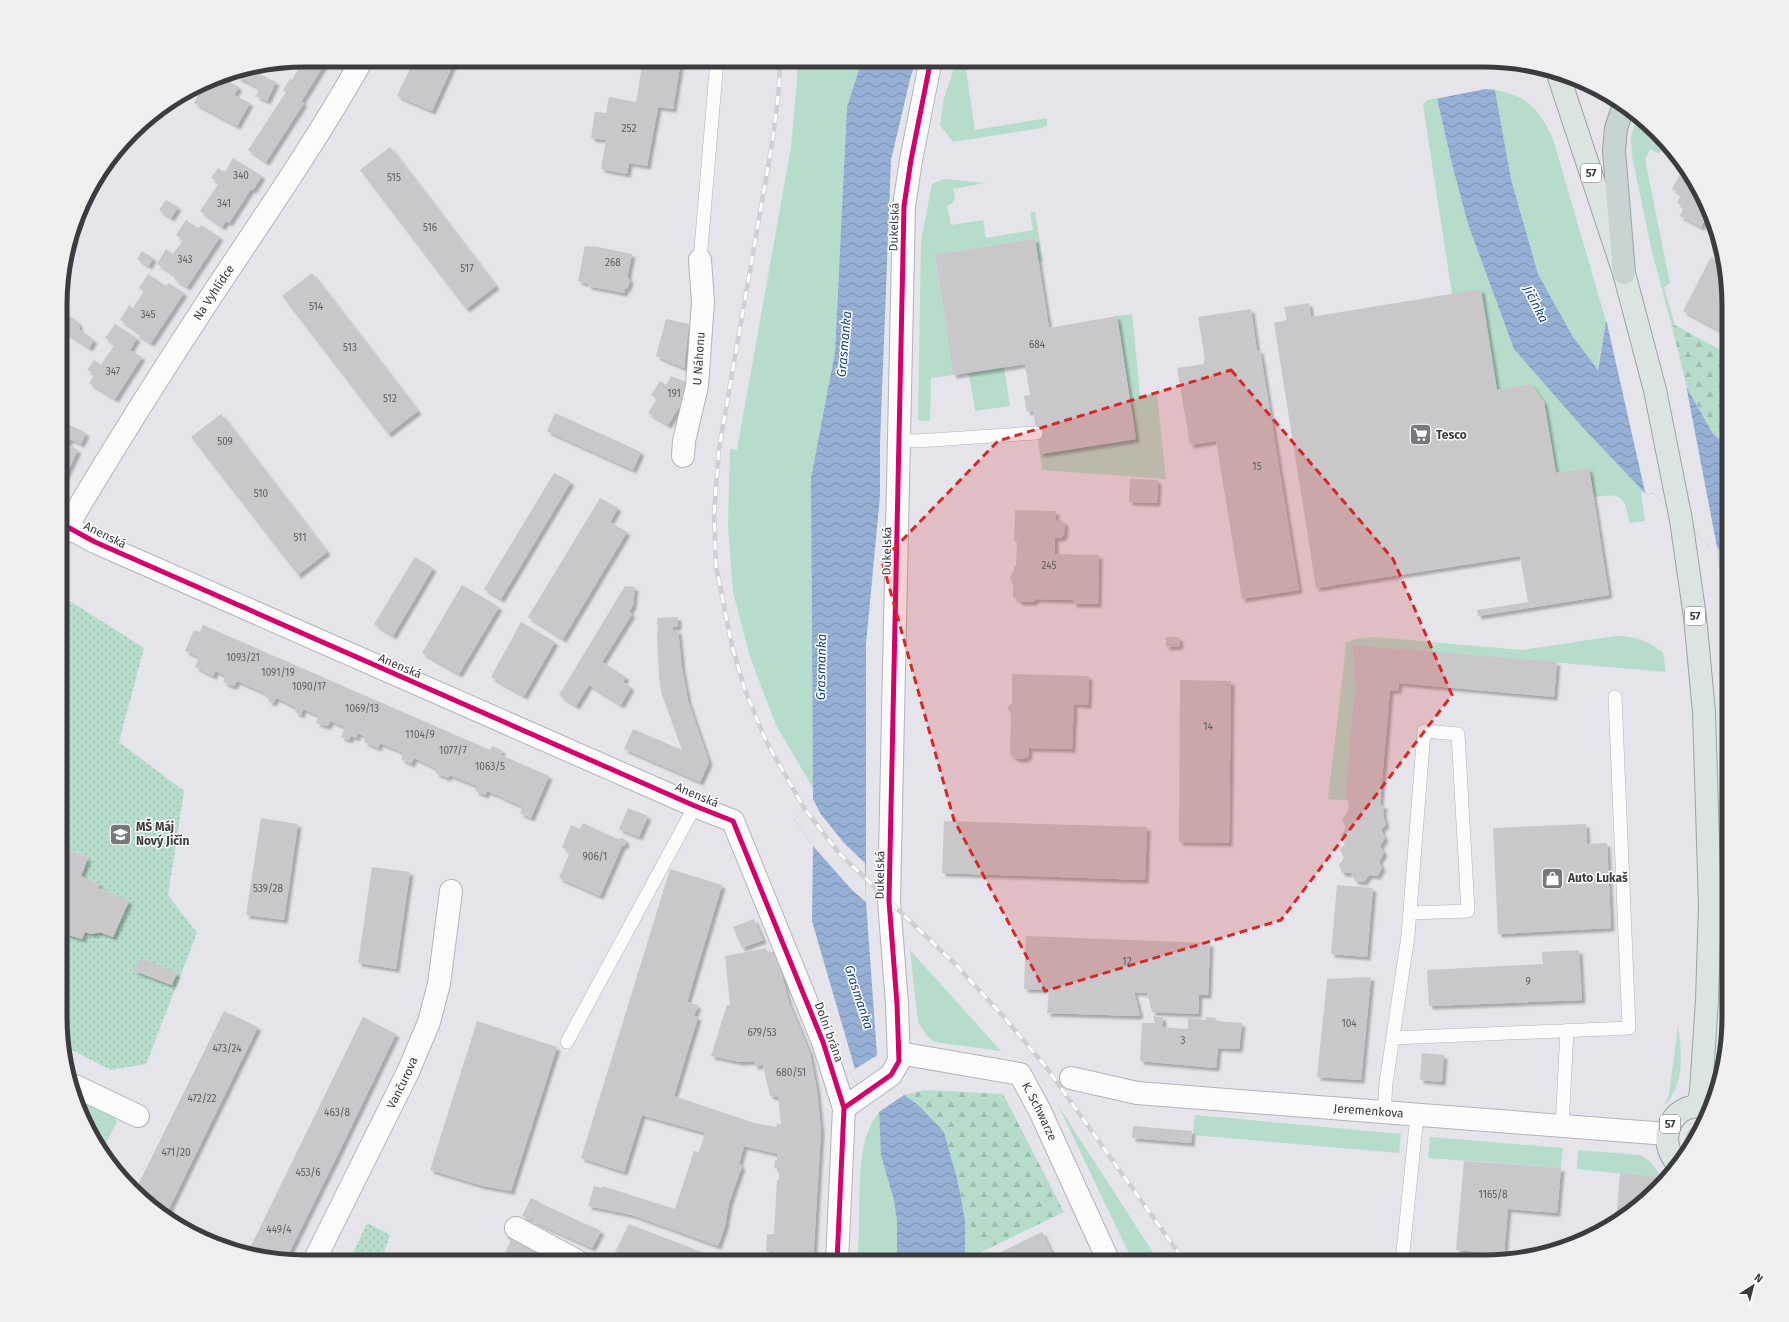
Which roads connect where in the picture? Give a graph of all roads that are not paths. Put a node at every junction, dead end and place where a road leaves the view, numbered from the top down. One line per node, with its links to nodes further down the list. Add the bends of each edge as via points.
1 (358, 67): 11 (street, Na Vyhlídce)
2 (716, 67): 6 (lane)
3 (930, 67): 9 (street, Dukelská, via 904,206)
4 (1560, 80): 7 (main road, 57)
5 (1622, 111): 7 (highway, via 1616,128 1614,150)
6 (700, 260): 10 (street, U Náhonu, via 702,302 697,386)
7 (1624, 273): 24 (main road, 57, via 1655,390 1681,520 1695,617 1704,712 1710,898 1701,1091)
8 (1036, 433): 9 (lane)
9 (899, 440): 21 (street, Dukelská, via 890,901)
10 (683, 456)
11 (67, 524)
12 (67, 530): 14 (street, Anenská)
13 (1615, 697): 18 (lane, via 1630,1028)
14 (695, 806): 15 (street, Anenská); 20 (lane)
15 (733, 821): 25 (street, Dolní brána, via 823,1042)
16 (451, 891): 33 (street, Vančurova, via 438,984 429,1022 408,1072)
17 (1410, 913): 17 (lane, via 1424,731 1458,734 1468,911); 19 (lane)
18 (1567, 1030): 19 (lane); 29 (lane)
19 (1393, 1038): 26 (lane)
20 (567, 1042)
21 (899, 1049): 25 (street, via 899,1061 891,1075); 36 (street, K. Schwarze, via 1020,1074 1040,1111)
22 (1071, 1078): 26 (street, Jeremenkova, via 1137,1093)
23 (78, 1088): 28 (street)
24 (1704, 1107): 30 (main road, 57, via 1688,1108 1679,1113)
25 (844, 1108): 35 (street, Dolní brána)
26 (1384, 1113): 27 (street, Jeremenkova)
27 (1418, 1115): 29 (street, Jeremenkova); 37 (lane)
28 (138, 1116)
29 (1562, 1127): 30 (street, Jeremenkova)
30 (1667, 1134): 31 (main road, 57, via 1667,1144)
31 (1675, 1160)
32 (516, 1228): 34 (street)
33 (317, 1255)
34 (566, 1255)
35 (837, 1255)
36 (1106, 1255)
37 (1403, 1255)

